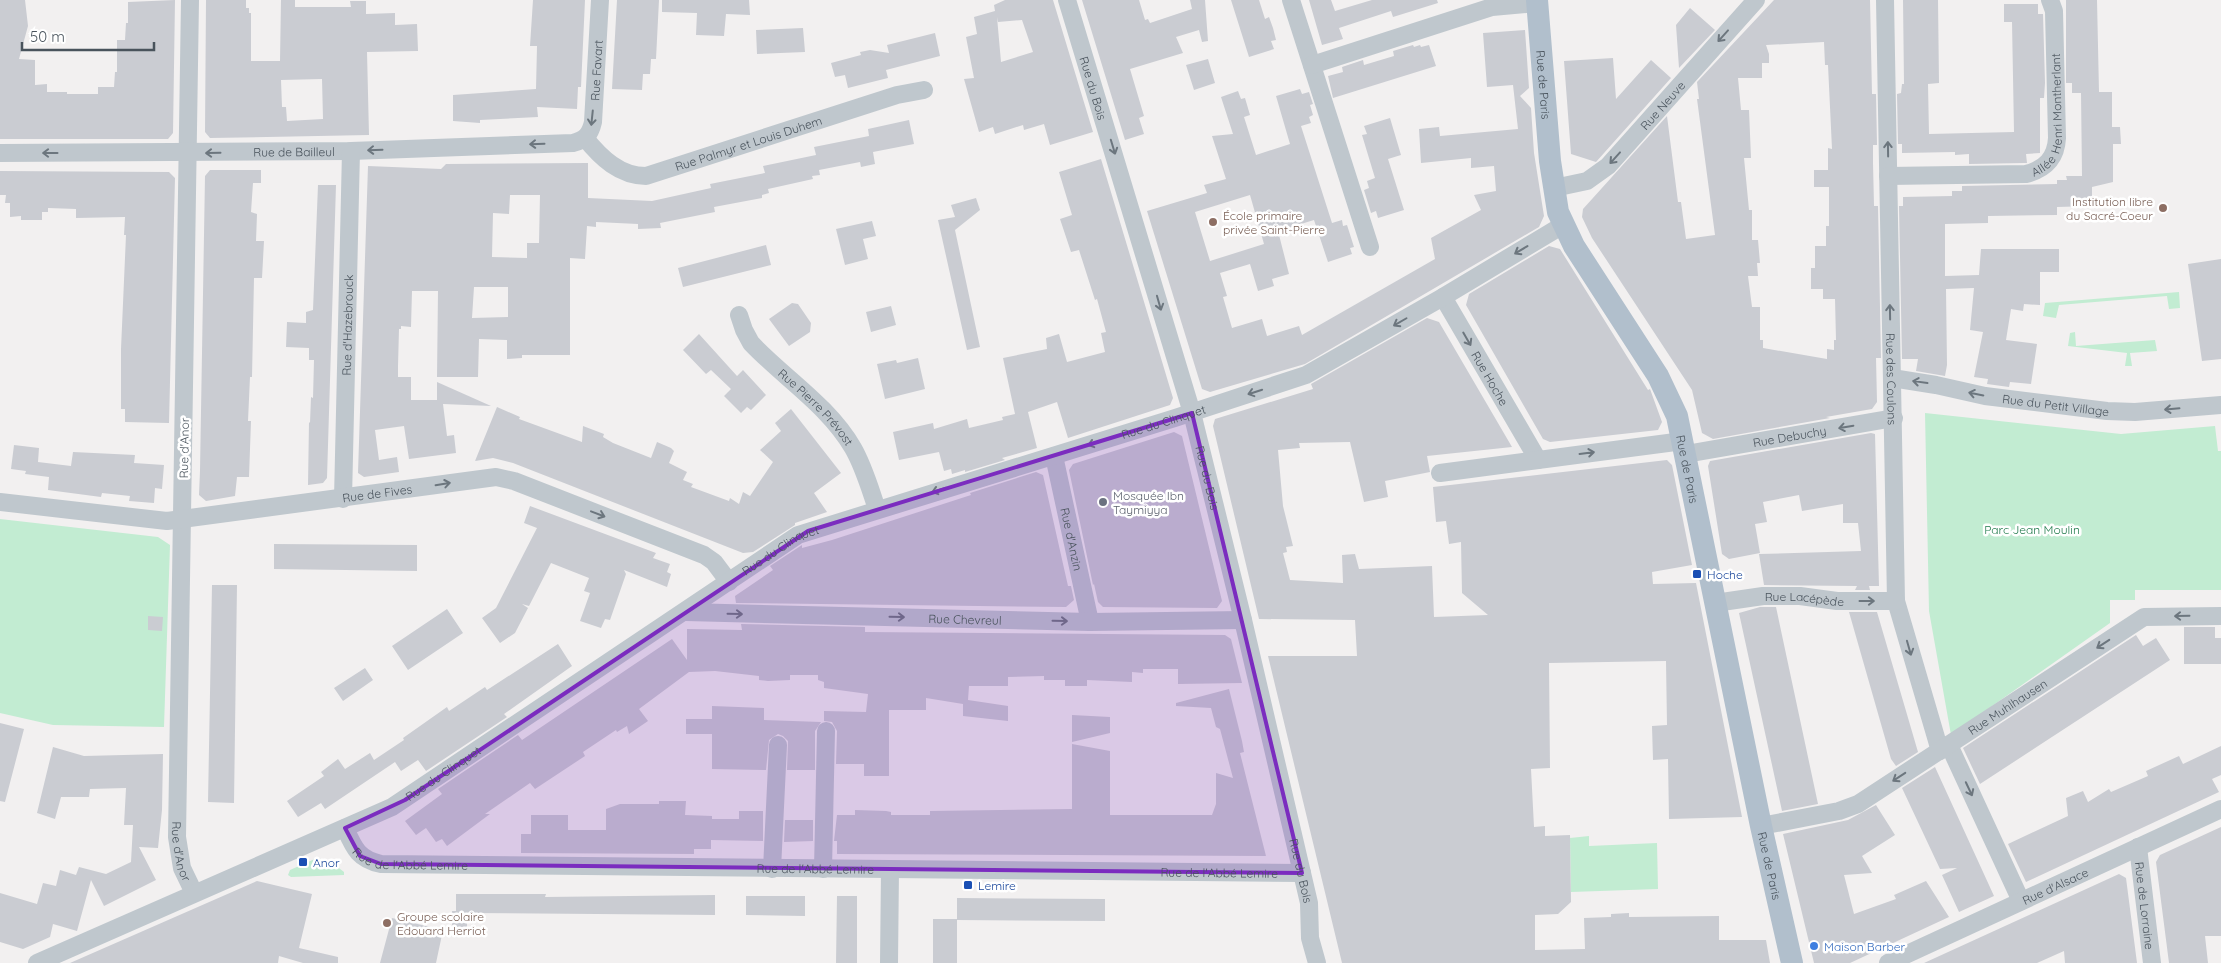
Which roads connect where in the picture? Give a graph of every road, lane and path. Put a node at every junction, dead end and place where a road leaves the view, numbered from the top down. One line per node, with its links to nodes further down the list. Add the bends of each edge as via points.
1 (190, 0): 14 (street, Rue d'Anor)
2 (600, 0): 11 (street, Rue Favart, one-way to 11, via 592,122)
3 (1067, 0): 23 (street, Rue du Bois, one-way to 23)
4 (1291, 0): 9 (street)
5 (1756, 0): 16 (street, Rue Neuve, one-way to 16, via 1608,166 1587,181)
6 (1885, 0): 15 (street, Rue des Coulons, one-way to 6)
7 (2050, 0): 15 (street, Allée Henri Montherlant, via 2054,11 2057,138 2049,162 2026,174)
8 (1538, 2): 9 (street, via 1492,7); 16 (main road, Rue de Paris)
9 (1312, 65): 18 (street)
10 (924, 90): 11 (street, Rue Palmyr et Louis Duhem, via 897,95 646,176 626,173 615,167)
11 (585, 138): 12 (street, Rue de Bailleul, one-way to 12, via 573,143)
12 (350, 151): 14 (street, Rue de Bailleul, one-way to 14); 29 (street, Rue d'Hazebrouck)
13 (0, 153): 14 (street, Rue de Bailleul, one-way to 13)
14 (189, 153): 32 (street, Rue d'Anor)
15 (1888, 176): 21 (street, Rue des Coulons, one-way to 15)
16 (1554, 188): 17 (main road, Rue de Paris)
17 (1563, 225): 19 (street, Rue du Clinquet, one-way to 19); 25 (main road, Rue de Paris, via 1658,376 1672,404)
18 (1370, 247)
19 (1443, 297): 23 (street, Rue du Clinquet, one-way to 23, via 1306,375); 27 (street, Rue Hoche, one-way to 27)
20 (739, 316): 31 (street, Rue Pierre Prévost, via 751,343 813,400 847,439 860,460)
21 (1892, 378): 22 (street, Rue du Petit Village, one-way to 21, via 2107,411 1985,396); 24 (street, Rue des Coulons)
22 (2221, 405)
23 (1192, 413): 26 (street, Rue du Clinquet, one-way to 26); 38 (street, Rue du Bois)
24 (1894, 418): 25 (street, Rue Debuchy, one-way to 25); 34 (street, Rue des Coulons)
25 (1684, 447): 27 (street, one-way to 25); 35 (main road, Rue de Paris)
26 (1054, 456): 31 (street, Rue du Clinquet, one-way to 31); 39 (street, Rue d'Anzin)
27 (1538, 460): 28 (street)
28 (1440, 473)
29 (343, 499): 32 (street, Rue de Fives); 33 (street, Rue de Fives, one-way to 33, via 496,477 514,481 704,555 714,562)
30 (0, 502): 32 (street, Rue de Fives, via 156,521)
31 (877, 509): 33 (street, Rue du Clinquet, via 798,535)
32 (183, 520): 51 (street, Rue d'Anor, via 177,837 182,868)
33 (729, 582): 36 (street, Rue du Clinquet)
34 (1896, 601): 35 (street, Rue Lacépède, one-way to 34, via 1763,596); 42 (street, Rue des Coulons, one-way to 42)
35 (1714, 603): 44 (main road, Rue de Paris)
36 (686, 612): 39 (street, Rue Chevreul, one-way to 39); 45 (street, Rue du Clinquet, via 404,800)
37 (2221, 616): 42 (street, Rue Muhlhausen, one-way to 42, via 2144,617)
38 (1243, 620): 39 (street, Rue Chevreul); 50 (street, Rue du Bois)
39 (1090, 622)
40 (826, 732): 48 (street)
41 (778, 745): 47 (street)
42 (1945, 748): 44 (street, Rue Muhlhausen, one-way to 44, via 1848,809); 52 (street, one-way to 52)
43 (2221, 809): 46 (street, Rue d'Alsace)
44 (1761, 826): 58 (main road, Rue de Paris)
45 (345, 828): 47 (street, Rue de l'Abbé Lemire, via 360,856 381,864); 51 (street, Rue du Clinquet)
46 (2138, 847): 52 (street, Rue d'Alsace); 60 (street, Rue de Lorraine)
47 (772, 869): 48 (street, Rue de l'Abbé Lemire)
48 (823, 869): 49 (street, Rue de l'Abbé Lemire)
49 (890, 870): 50 (street, Rue de l'Abbé Lemire); 56 (street)
50 (1302, 872): 57 (street, Rue du Bois, via 1309,903 1310,938)
51 (194, 893): 53 (street, Rue du Clinquet)
52 (2021, 902): 59 (street, Rue d'Alsace)
53 (79, 944): 54 (street, Rue du Clinquet); 55 (street)
54 (37, 963)
55 (74, 963)
56 (889, 963)
57 (1317, 963)
58 (1792, 963)
59 (1888, 963)
60 (2152, 963)

